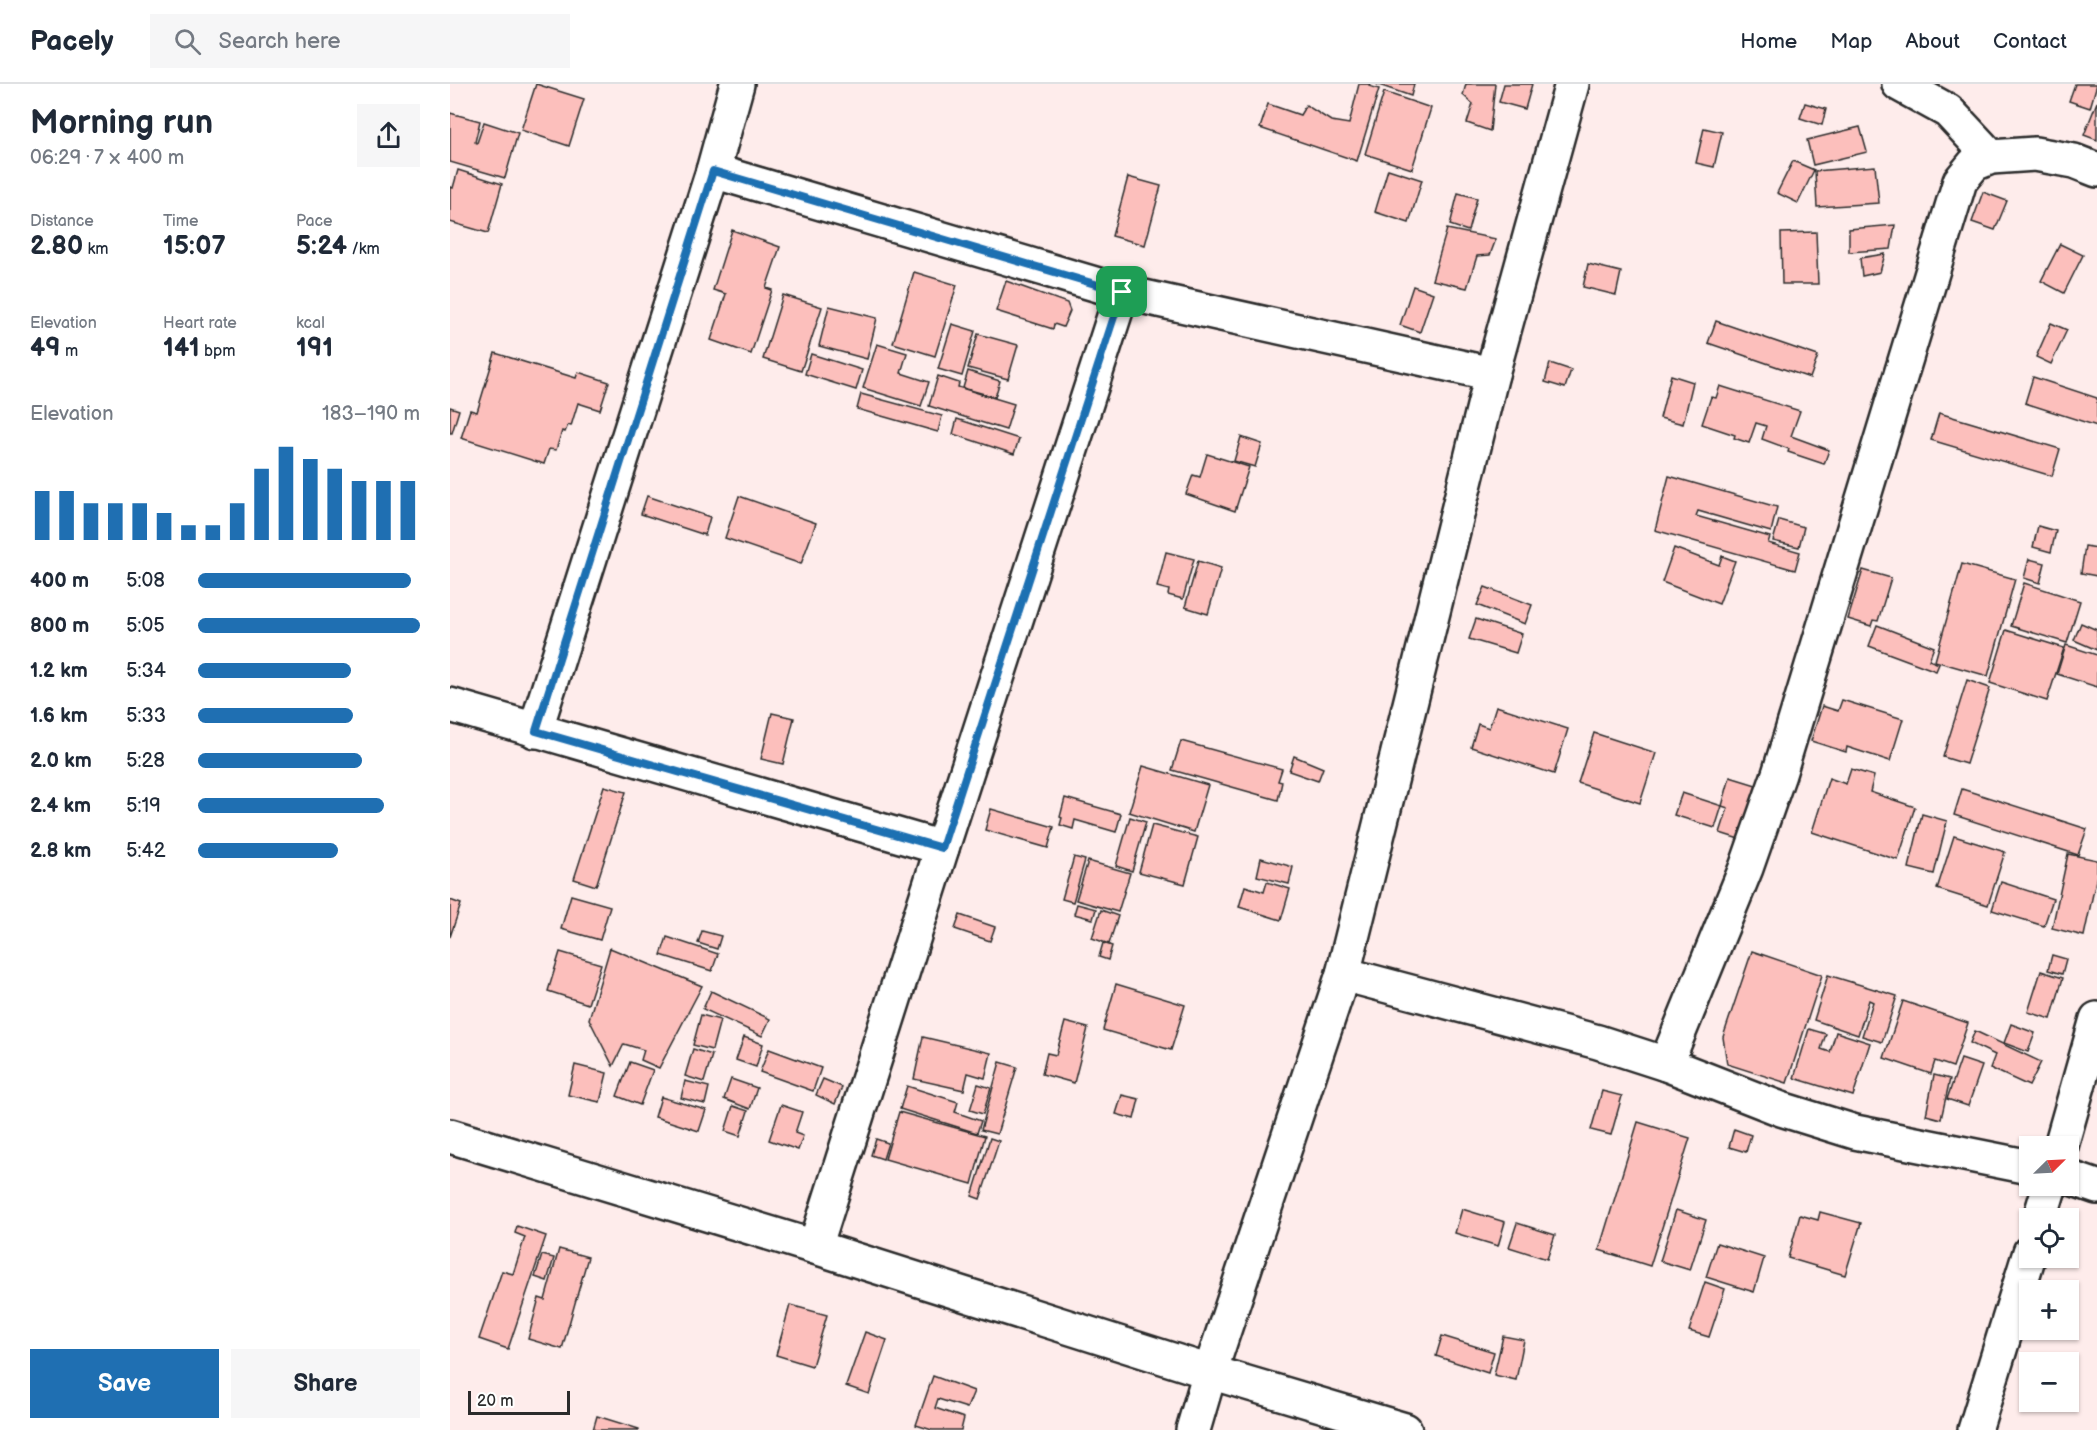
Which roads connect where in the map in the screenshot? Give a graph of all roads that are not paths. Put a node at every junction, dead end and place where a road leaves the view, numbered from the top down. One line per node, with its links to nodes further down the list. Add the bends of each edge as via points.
1 (737, 84): 6 (street)
2 (1572, 84): 8 (street)
3 (1899, 84): 4 (street, via 1948,111)
4 (1991, 158): 5 (street, via 2035,154); 14 (street, via 1974,164 1960,181 1779,774 1746,868)
5 (2097, 170)
6 (713, 171): 7 (street); 10 (street)
7 (1122, 292): 8 (street); 11 (street)
8 (1492, 374): 12 (street)
9 (450, 705): 10 (street)
10 (536, 731): 11 (street)
11 (942, 848): 20 (street)
12 (1343, 974): 14 (street); 22 (street)
13 (2097, 1019): 16 (street)
14 (1666, 1064): 17 (street, via 1781,1109 1855,1132)
15 (450, 1136): 20 (street)
16 (2064, 1136)
17 (2019, 1165)
18 (2079, 1181): 19 (street)
19 (2097, 1187)
20 (815, 1247): 22 (street)
21 (2025, 1268): 25 (street)
22 (1210, 1372): 23 (street); 24 (street)
23 (1193, 1430)
24 (1405, 1430)
25 (1975, 1430)

